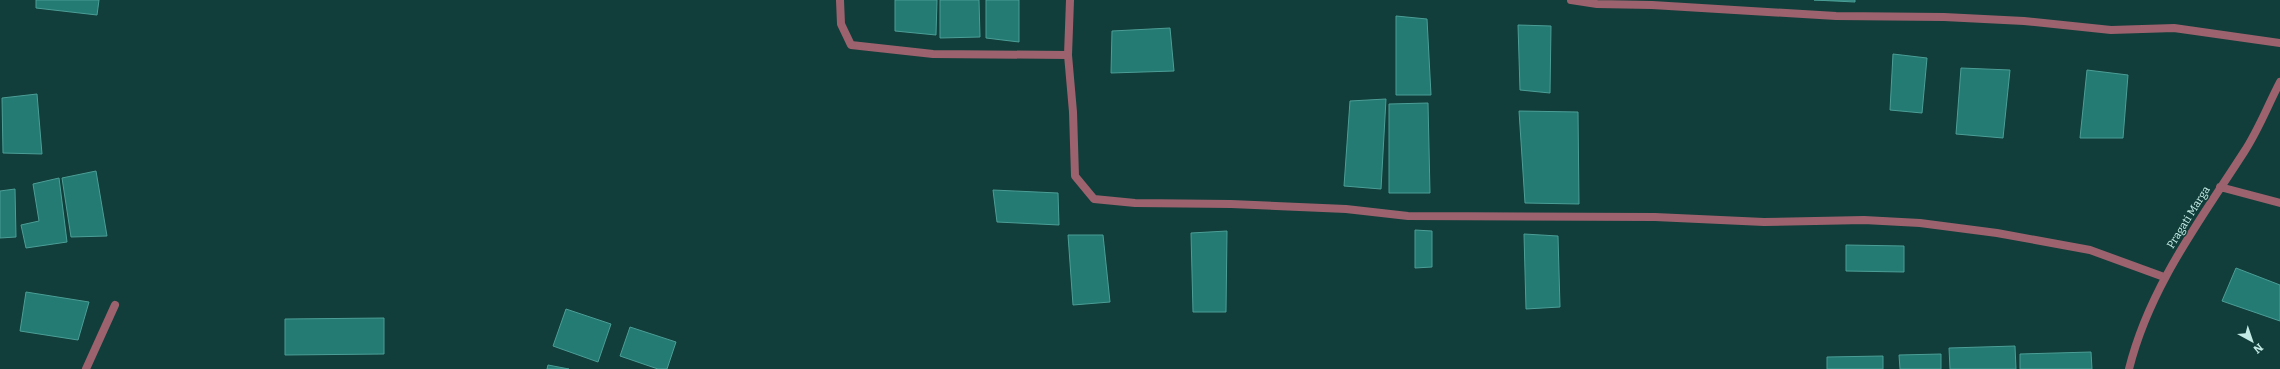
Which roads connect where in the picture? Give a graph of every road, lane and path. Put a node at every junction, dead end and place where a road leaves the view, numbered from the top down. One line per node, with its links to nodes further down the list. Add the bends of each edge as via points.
1 (840, 0): 5 (street, via 841,24 851,46 933,54)
2 (1070, 0): 5 (street)
3 (1571, 0): 4 (street, via 1596,4 1836,16 2024,21 2111,30 2174,28)
4 (2280, 43)
5 (1068, 55): 9 (street, via 1073,112 1074,176 1094,199 1136,203 1346,209 1408,216 1655,217 1764,222 1864,220 1920,223 1996,233 2090,250)
6 (2280, 82): 7 (street, Pragati Marga, via 2244,152)
7 (2220, 187): 8 (street); 9 (street, Pragati Marga)
8 (2280, 203)
9 (2164, 276): 12 (street, Pragati Marga, via 2135,343)
10 (115, 305): 11 (street)
11 (86, 369)
12 (2128, 369)

